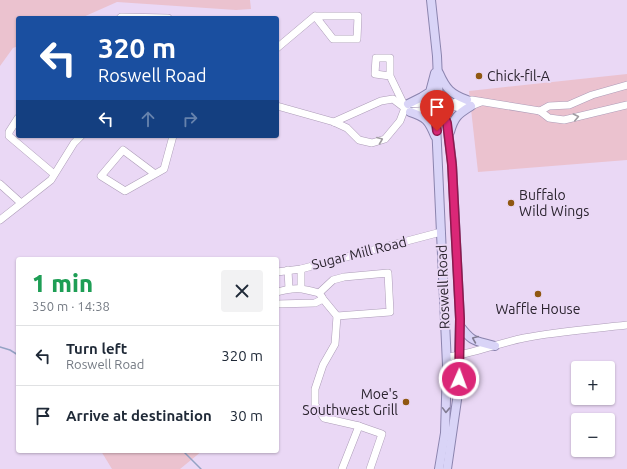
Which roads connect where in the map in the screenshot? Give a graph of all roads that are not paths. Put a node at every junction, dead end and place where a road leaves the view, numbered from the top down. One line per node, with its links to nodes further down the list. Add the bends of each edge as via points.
1 (431, 0): 4 (main road, Roswell Road)
2 (315, 16): 2 (street, via 333,40 357,39 358,16); 3 (street)
3 (279, 46)
4 (437, 67): 7 (main road, via 449,91); 8 (main road, Roswell Road); 11 (main road, via 430,92)
5 (390, 76): 11 (street)
6 (627, 86): 12 (street, via 609,89 569,106 549,106)
7 (469, 103): 8 (street, via 459,108); 12 (street, via 481,102); 15 (main road, via 456,116)
8 (436, 105): 11 (street, via 426,103); 15 (main road, Roswell Road, via 447,123); 18 (main road, Roswell Road)
9 (627, 105): 12 (street, one-way to 9, via 549,118 564,120)
10 (279, 107): 14 (street)
11 (408, 108): 14 (street, via 393,99 381,101); 14 (street, one-way to 11, via 347,128 359,140 372,143 385,139); 18 (main road, via 422,116 431,126)
12 (540, 110)
13 (16, 121): 19 (street, via 9,136)
14 (334, 122)
15 (449, 137): 35 (main road, Roswell Road)
16 (79, 138): 19 (street)
17 (172, 138): 20 (street, via 164,169)
18 (437, 140): 24 (main road, Roswell Road)
19 (54, 174): 22 (street, via 51,180)
20 (155, 174): 20 (street, via 125,191 101,176 123,150)
21 (0, 184): 22 (street)
22 (21, 203): 23 (street)
23 (0, 220)
24 (441, 232): 25 (street, Sugar Mill Road); 38 (main road, Roswell Road)
25 (301, 269): 26 (street, Sugar Mill Road); 28 (street)
26 (288, 270): 27 (street, Sugar Mill Road); 29 (street)
27 (279, 272)
28 (301, 288): 29 (street); 31 (street)
29 (289, 289): 30 (street)
30 (279, 292)
31 (321, 296): 32 (street, via 315,304); 33 (street); 33 (street, via 333,280 388,273 390,312)
32 (279, 304)
33 (337, 316): 39 (street, via 335,344 315,389 315,405 324,418)
34 (627, 325): 36 (street, via 543,334)
35 (460, 326): 36 (main road, one-way to 35, via 473,340); 37 (main road, Roswell Road)
36 (495, 346): 37 (street)
37 (460, 355): 38 (street); 43 (main road, Roswell Road, via 456,412)
38 (446, 356): 42 (main road, Roswell Road, one-way to 42, via 445,432)
39 (359, 426): 40 (street); 41 (street, via 382,434)
40 (342, 469)
41 (370, 469)
42 (439, 469)
43 (447, 469)

